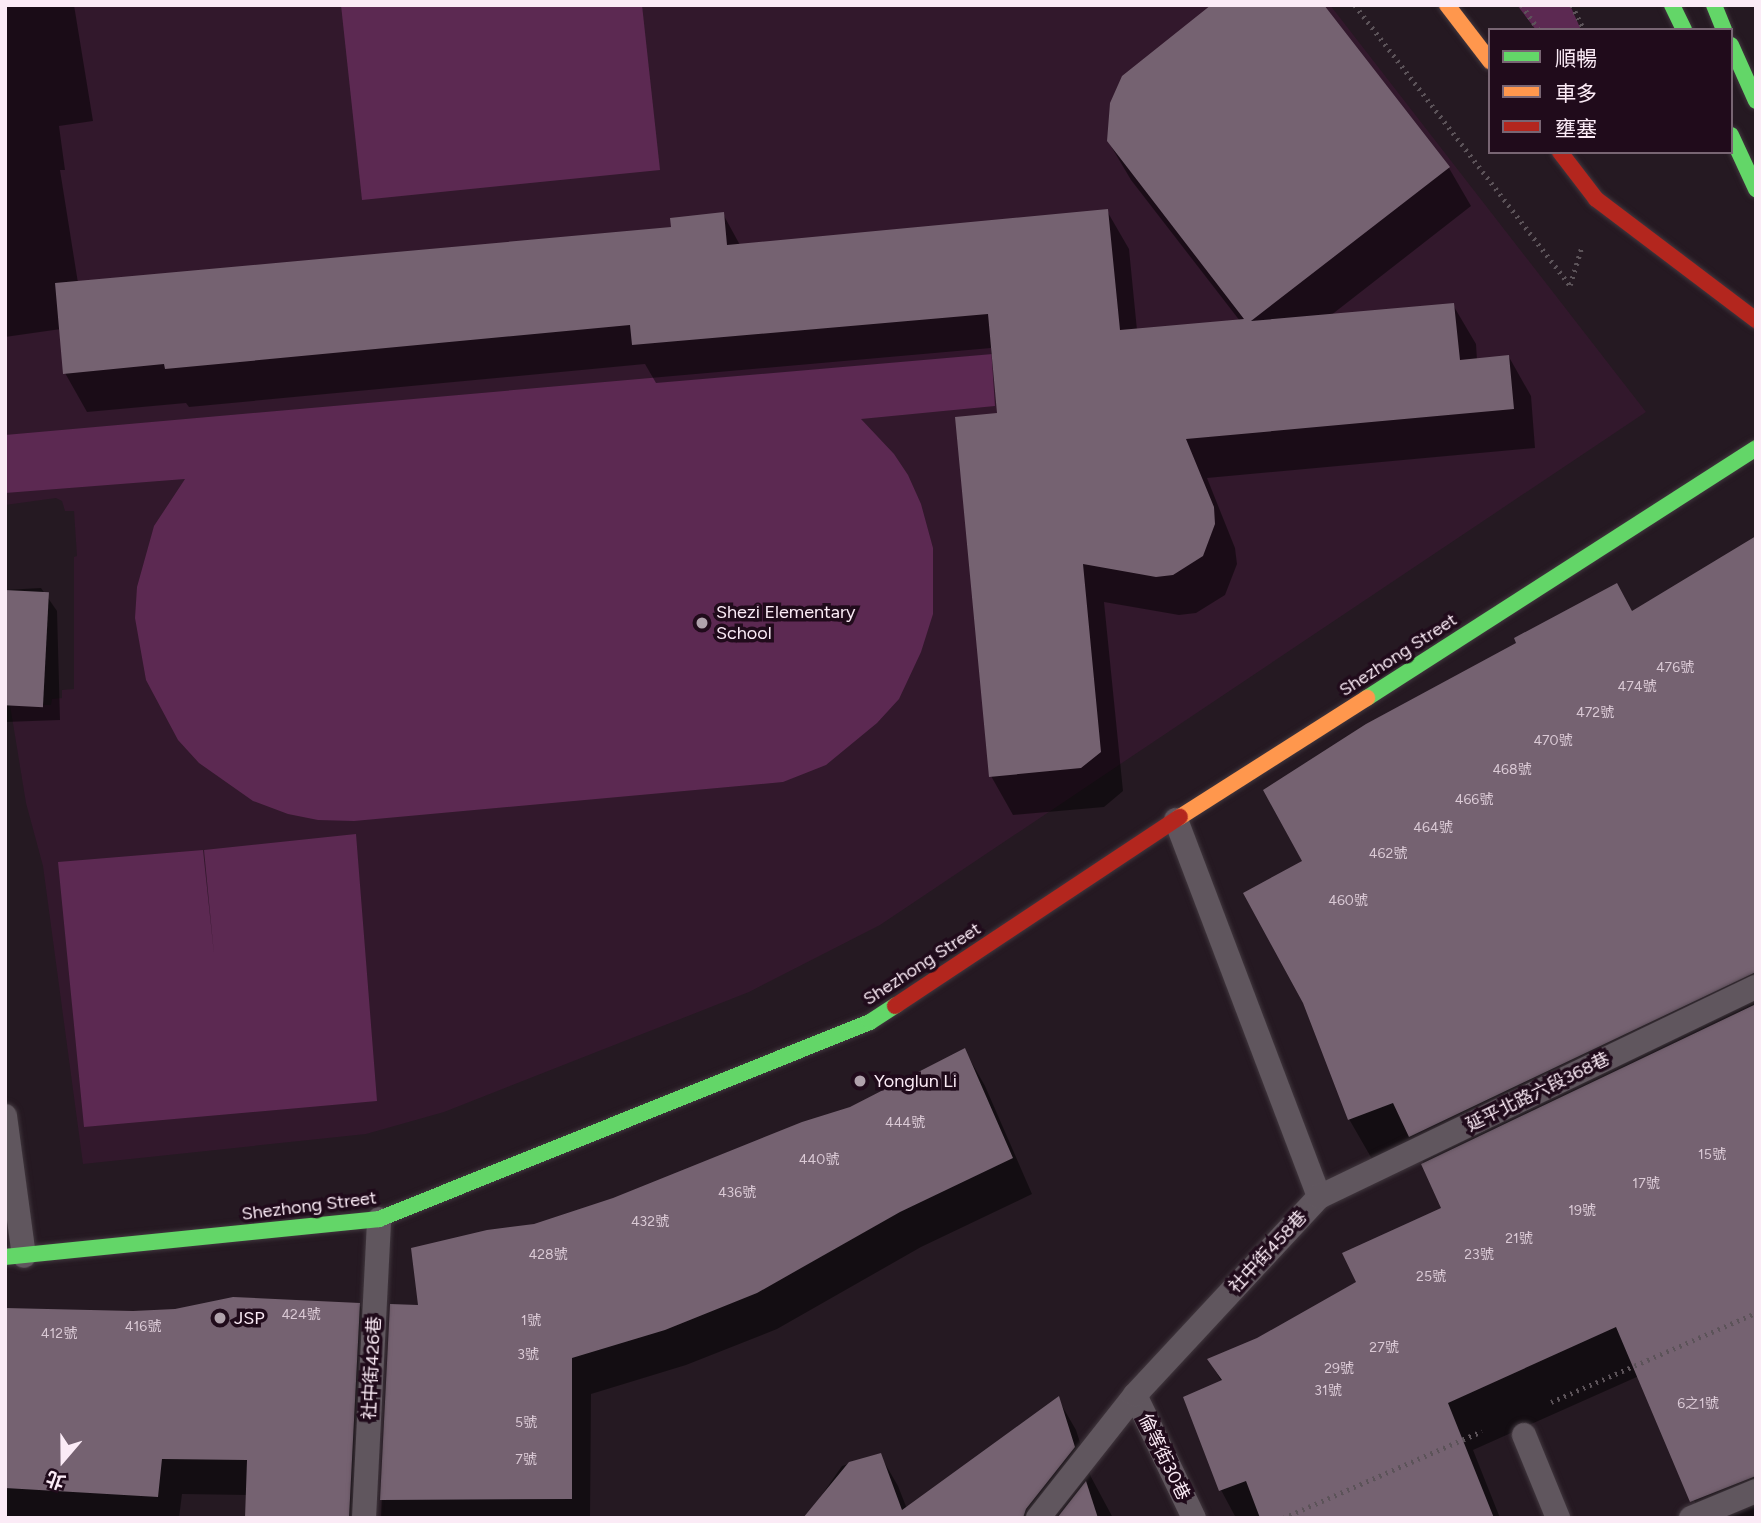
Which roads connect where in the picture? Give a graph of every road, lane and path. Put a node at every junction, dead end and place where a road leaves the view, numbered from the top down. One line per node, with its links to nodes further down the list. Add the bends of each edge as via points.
1 (1355, 5): 17 (path, via 1570,285)
2 (1447, 5): 12 (street)
3 (1522, 5): 7 (path)
4 (1572, 5): 8 (path)
5 (1672, 5): 9 (street)
6 (1714, 5): 10 (street)
7 (1538, 28)
8 (1583, 28)
9 (1683, 28)
10 (1723, 28)
11 (1733, 49): 13 (street)
12 (1488, 58)
13 (1756, 101)
14 (1733, 139): 16 (street)
15 (1562, 154): 17 (street)
16 (1756, 189)
17 (1596, 199): 18 (street)
18 (1756, 320)
19 (1756, 448): 20 (street, Shezhong Street)
20 (1176, 820): 23 (lane, 社中街458巷); 24 (street, Shezhong Street, via 870,1022)
21 (1756, 987): 23 (lane, 延平北路六段368巷)
22 (5, 1116): 25 (lane)
23 (1320, 1197): 26 (lane, 社中街458巷)
24 (379, 1219): 25 (street, Shezhong Street); 29 (lane, 社中街426巷)
25 (15, 1256)
26 (1135, 1395): 30 (lane, 社中街458巷); 31 (lane, 倫等街30巷)
27 (1524, 1435): 32 (lane)
28 (1756, 1491): 33 (lane)
29 (364, 1518)
30 (1038, 1518)
31 (1194, 1518)
32 (1558, 1518)
33 (1691, 1518)

